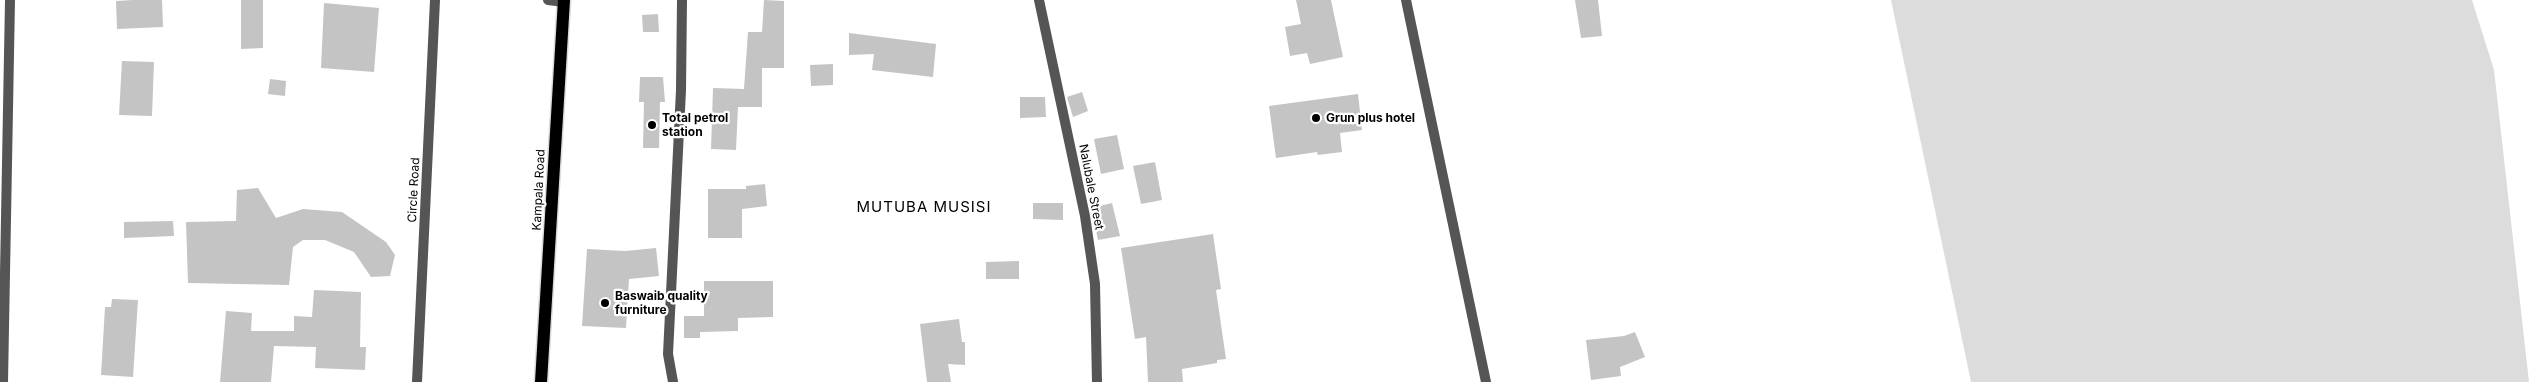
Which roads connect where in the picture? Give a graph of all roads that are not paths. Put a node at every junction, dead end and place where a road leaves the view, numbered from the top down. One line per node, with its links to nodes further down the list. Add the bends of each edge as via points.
1 (10, 0): 8 (street)
2 (435, 0): 9 (street, Circle Road)
3 (548, 0): 7 (street)
4 (682, 0): 11 (street, via 682,90 668,354)
5 (1039, 0): 12 (street, Nalubale Street, via 1095,284)
6 (1406, 0): 13 (street)
7 (564, 1): 10 (main road, Kampala Road)
8 (3, 382)
9 (417, 382)
10 (542, 382)
11 (673, 382)
12 (1097, 382)
13 (1486, 382)

